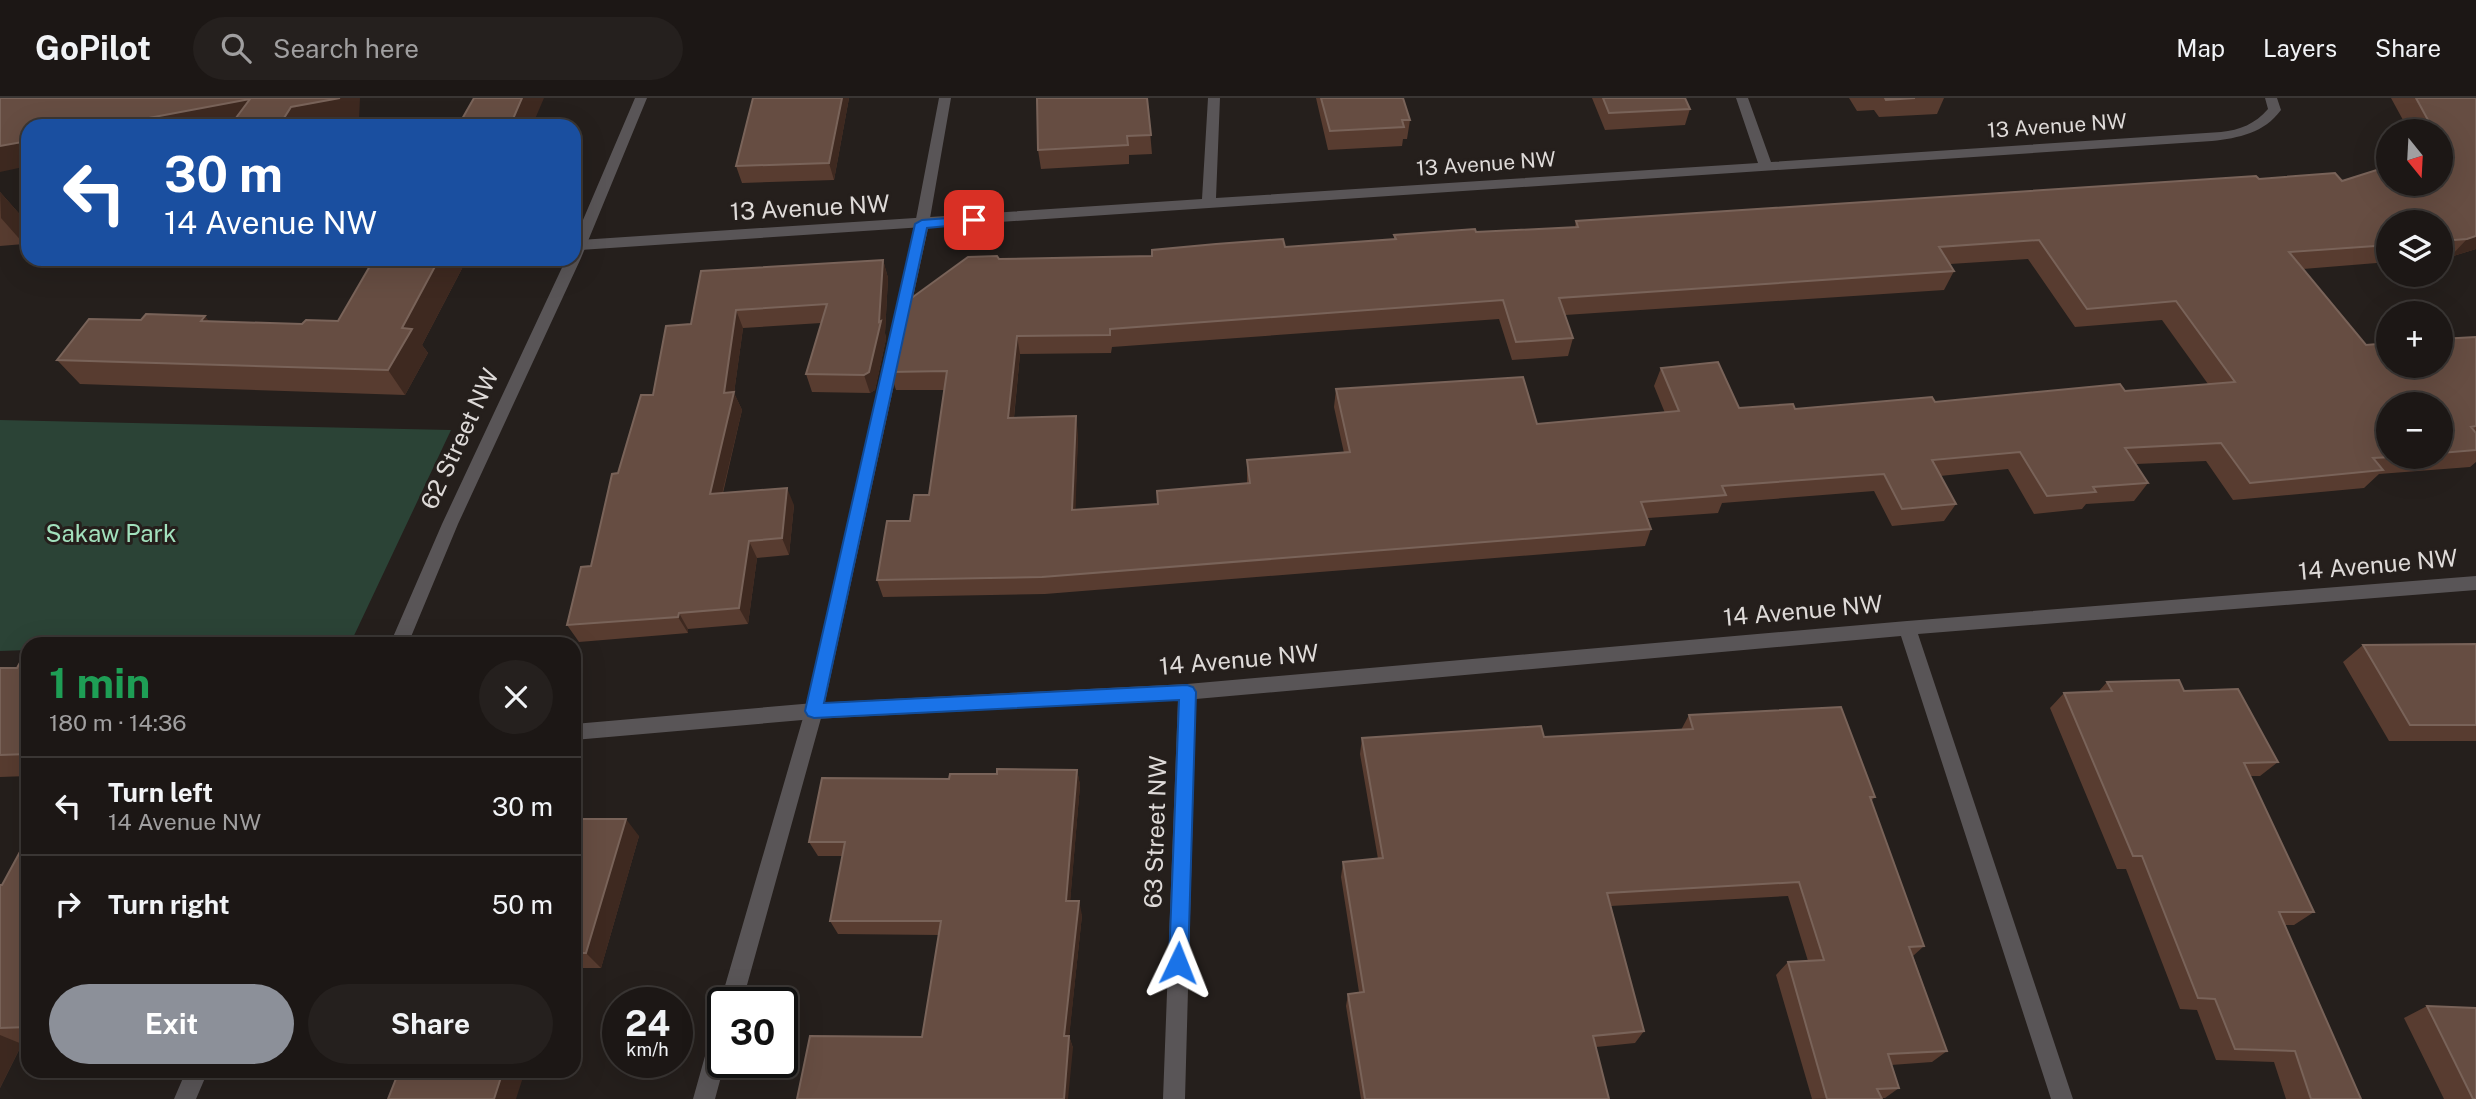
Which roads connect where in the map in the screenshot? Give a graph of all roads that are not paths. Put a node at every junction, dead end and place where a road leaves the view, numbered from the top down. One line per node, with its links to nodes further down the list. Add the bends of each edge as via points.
1 (641, 98): 9 (street, 62 Street NW)
2 (945, 98): 8 (street)
3 (1214, 98): 7 (street)
4 (1742, 98): 6 (street)
5 (2271, 98): 6 (street, 13 Avenue NW, via 2275,110 2264,123 2239,134)
6 (1766, 166): 7 (street, 13 Avenue NW)
7 (1209, 205): 8 (street, 13 Avenue NW)
8 (922, 224): 10 (street, 13 Avenue NW); 16 (street)
9 (581, 242)
10 (581, 254)
11 (570, 266): 14 (street, 62 Street NW, via 450,523)
12 (2476, 583): 13 (street, 14 Avenue NW)
13 (1907, 628): 15 (street, 14 Avenue NW); 24 (street, 14 Avenue NW)
14 (403, 637)
15 (1187, 692): 16 (street, 14 Avenue NW); 23 (street, 63 Street NW)
16 (814, 711): 17 (street, 14 Avenue NW); 18 (street)
17 (581, 731)
18 (736, 987)
19 (194, 1078): 21 (street)
20 (710, 1078): 22 (street)
21 (184, 1099)
22 (704, 1099)
23 (1174, 1099)
24 (2062, 1099)

